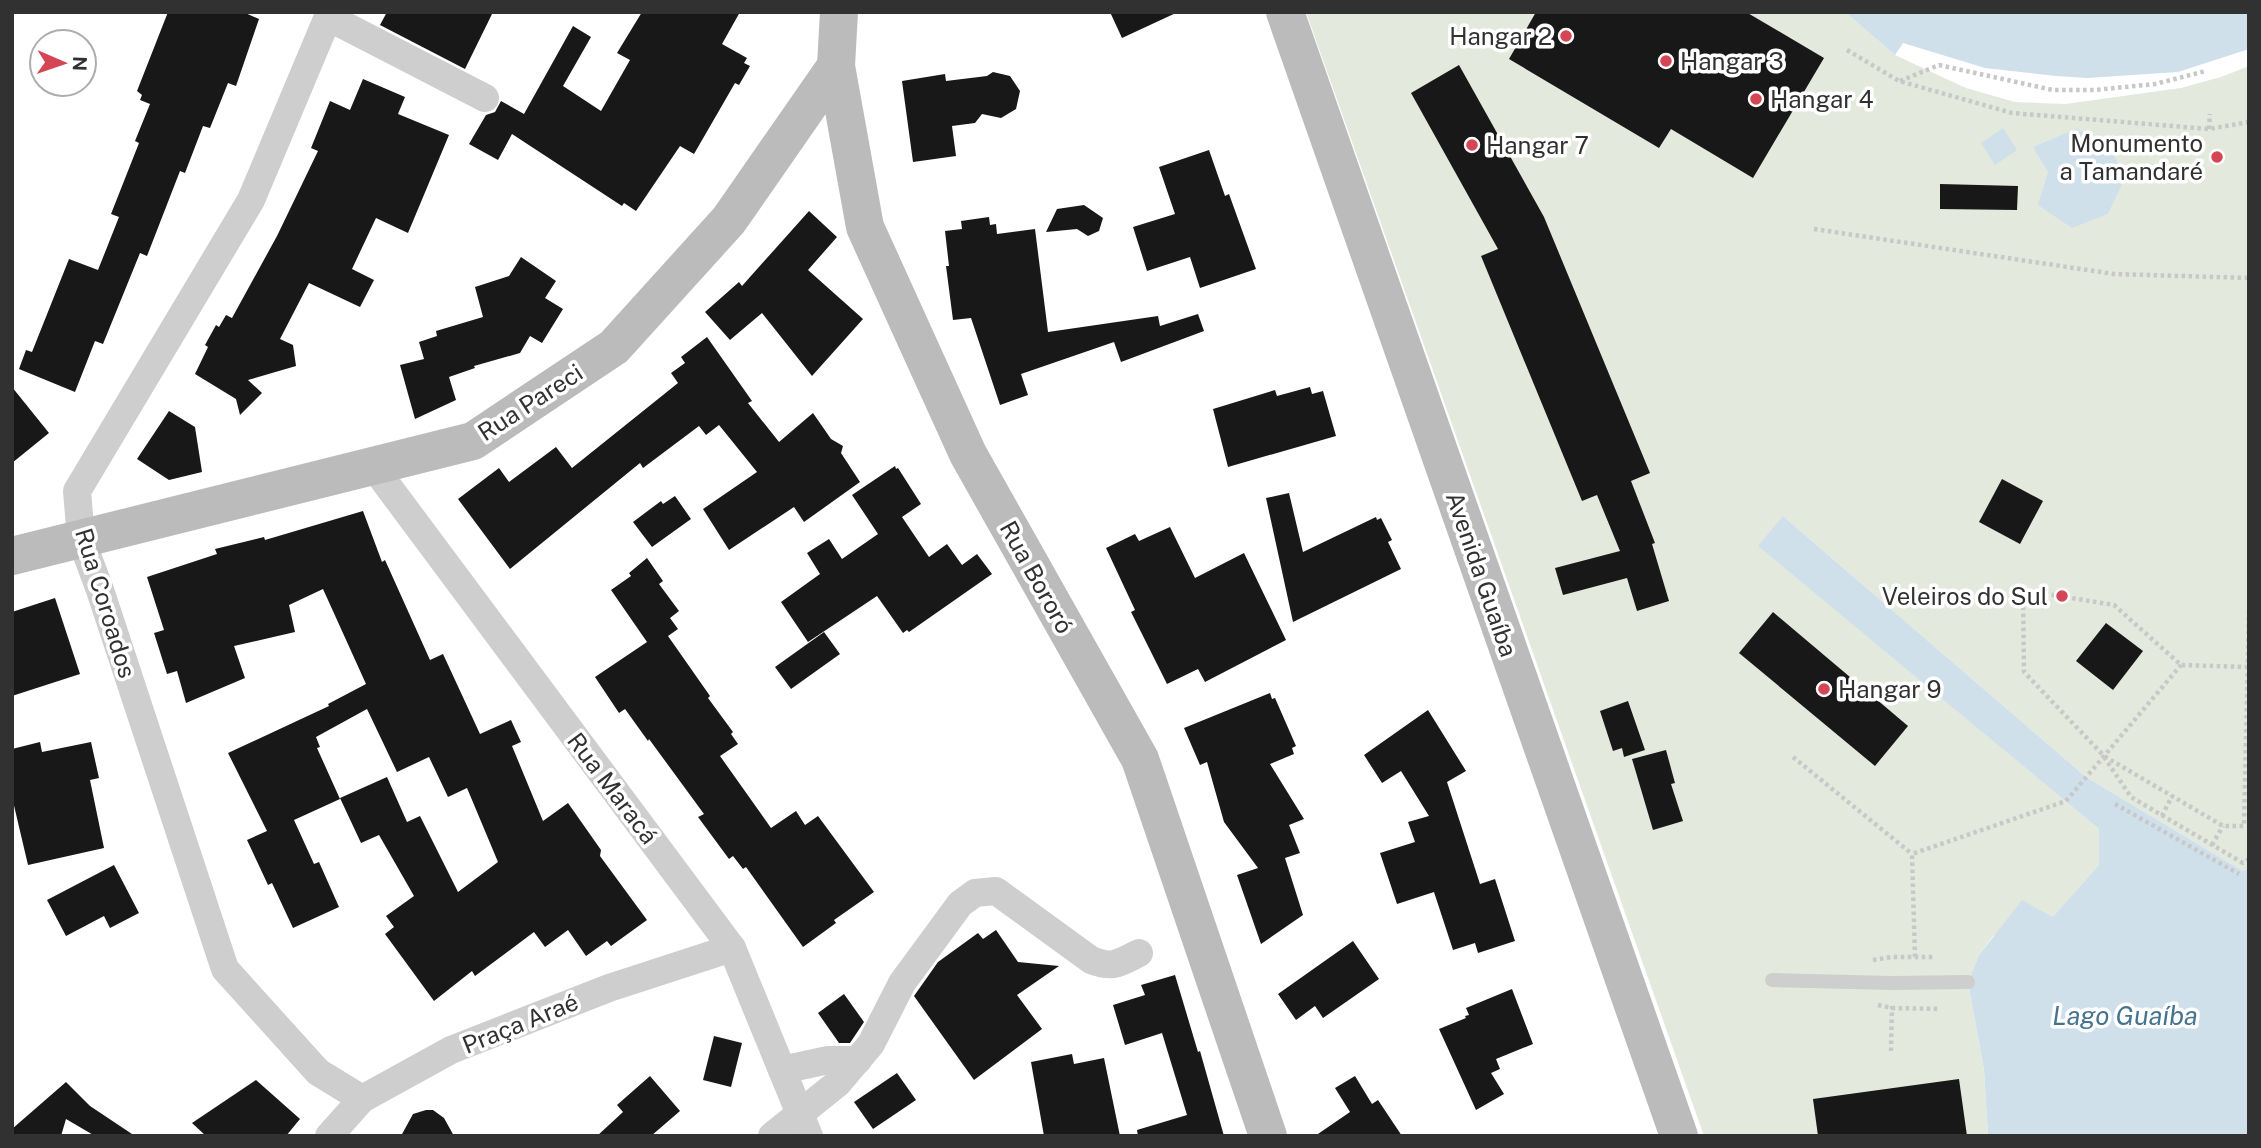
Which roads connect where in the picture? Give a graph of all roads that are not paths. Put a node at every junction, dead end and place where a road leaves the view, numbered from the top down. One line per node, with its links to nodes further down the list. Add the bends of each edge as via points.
1 (839, 12): 4 (street, Rua Bororó)
2 (1285, 12): 20 (street, Avenida Guaíba)
3 (329, 15): 5 (street); 7 (street, Rua Coroados, via 251,200 76,491)
4 (836, 66): 6 (street, Rua Pareci, via 729,220 614,347 473,440); 19 (street, Rua Bororó, via 865,227 968,454 1140,759)
5 (485, 98)
6 (373, 466): 7 (street, Rua Pareci); 9 (street, Rua Maracá)
7 (81, 539): 8 (street, Rua Pareci); 15 (street, Rua Coroados, via 225,969 318,1072)
8 (12, 555)
9 (732, 948): 14 (street, Rua Maracá); 15 (street, Praça Araé, via 609,988 451,1050)
10 (1139, 953): 13 (street, via 1114,965 1091,960 996,891 975,893 960,904 902,983)
11 (1772, 980): 12 (lane)
12 (1968, 982)
13 (858, 1060): 14 (street, via 828,1060); 16 (street)
14 (782, 1070): 16 (street, Rua Maracá)
15 (362, 1099): 17 (street, Praça Araé)
16 (804, 1125): 18 (street)
17 (329, 1136)
18 (772, 1136)
19 (1268, 1136)
20 (1679, 1136)

